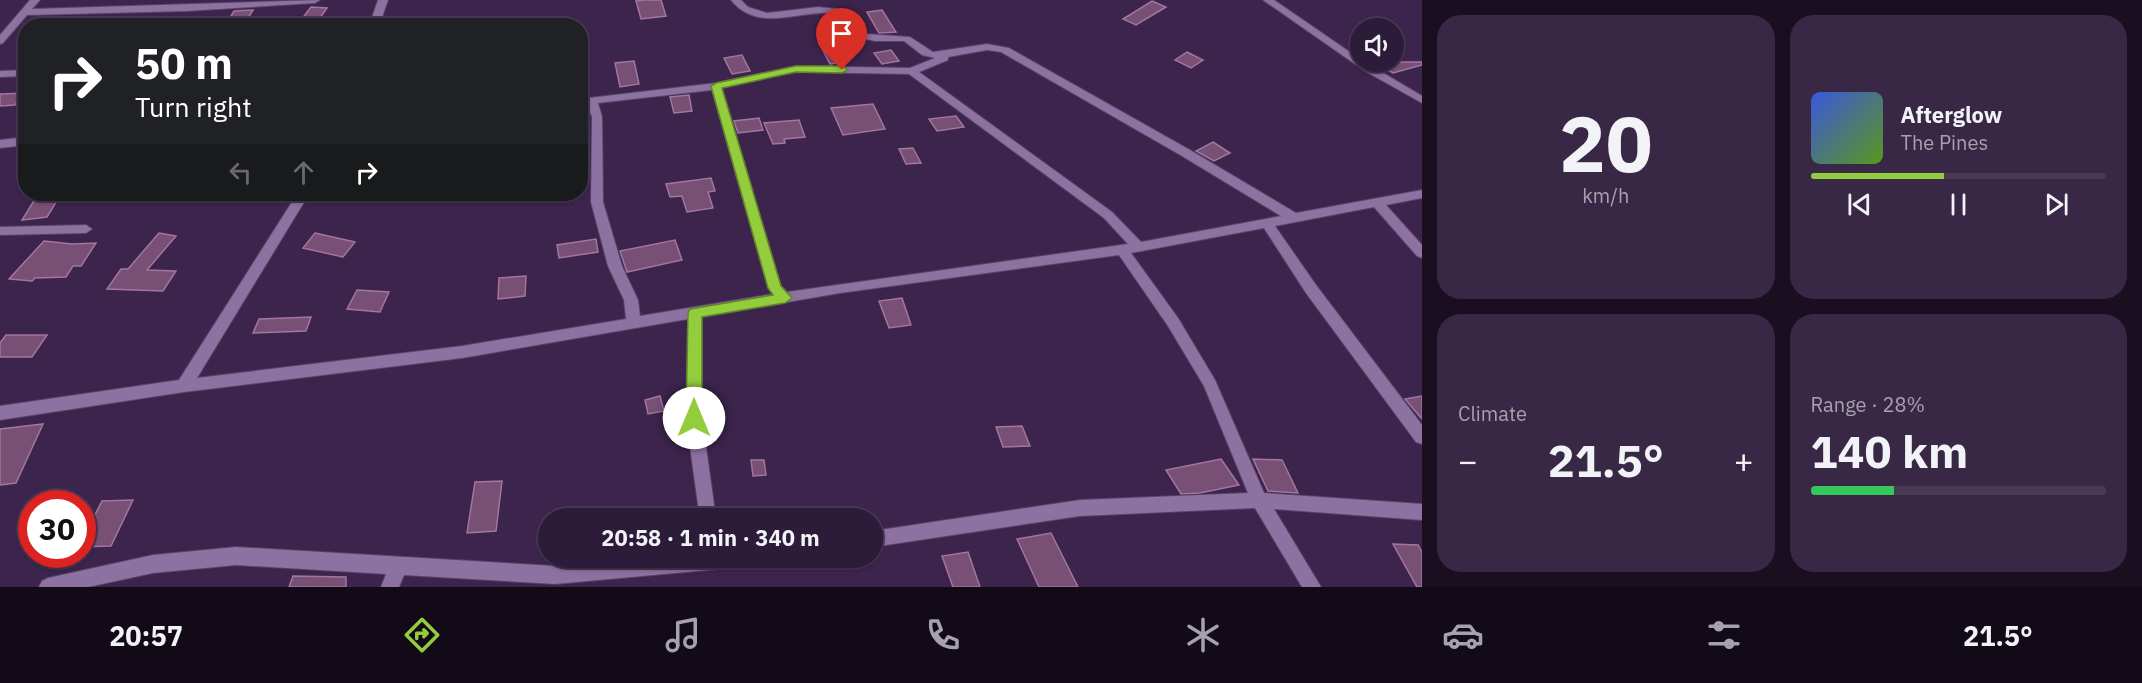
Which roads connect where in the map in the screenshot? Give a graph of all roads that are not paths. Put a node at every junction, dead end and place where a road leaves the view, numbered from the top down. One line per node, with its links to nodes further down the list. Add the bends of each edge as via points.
1 (35, 0): 6 (street)
2 (315, 0): 6 (street)
3 (383, 0): 8 (street)
4 (736, 0): 11 (street, via 750,14 765,16 831,10 860,34 905,38 932,55)
5 (1268, 0): 16 (street)
6 (24, 12): 7 (street)
7 (19, 18)
8 (377, 18)
9 (18, 19): 10 (street)
10 (0, 41)
11 (954, 54): 12 (street); 24 (street, via 987,45 1012,54)
12 (911, 71): 15 (street, via 796,69); 28 (street, via 1108,215)
13 (18, 73): 14 (street)
14 (0, 74)
15 (716, 86): 17 (street); 31 (street, via 775,288)
16 (1422, 100)
17 (588, 102)
18 (588, 105): 33 (street, via 597,117 597,202 615,266 631,300)
19 (18, 142): 20 (street)
20 (0, 144)
21 (1422, 194): 23 (street)
22 (299, 201): 34 (street)
23 (1377, 203): 24 (street); 30 (street)
24 (1294, 218): 25 (street)
25 (1267, 223): 28 (street); 36 (street, via 1311,289)
26 (86, 229): 27 (street)
27 (0, 231)
28 (1138, 247): 29 (street)
29 (1122, 250): 31 (street); 37 (street, via 1173,322 1210,384)
30 (1422, 253)
31 (785, 298): 32 (street)
32 (695, 313): 33 (street); 38 (street, via 694,418)
33 (634, 323): 34 (street, via 450,353)
34 (184, 386): 35 (street)
35 (0, 413)
36 (1422, 437)
37 (1258, 500): 39 (street); 40 (street, via 1080,508); 45 (street)
38 (706, 508)
39 (1422, 512)
40 (883, 538)
41 (398, 566): 42 (street, via 555,575); 43 (street, via 236,556 153,564); 44 (street)
42 (629, 568)
43 (48, 587)
44 (390, 587)
45 (1312, 587)

